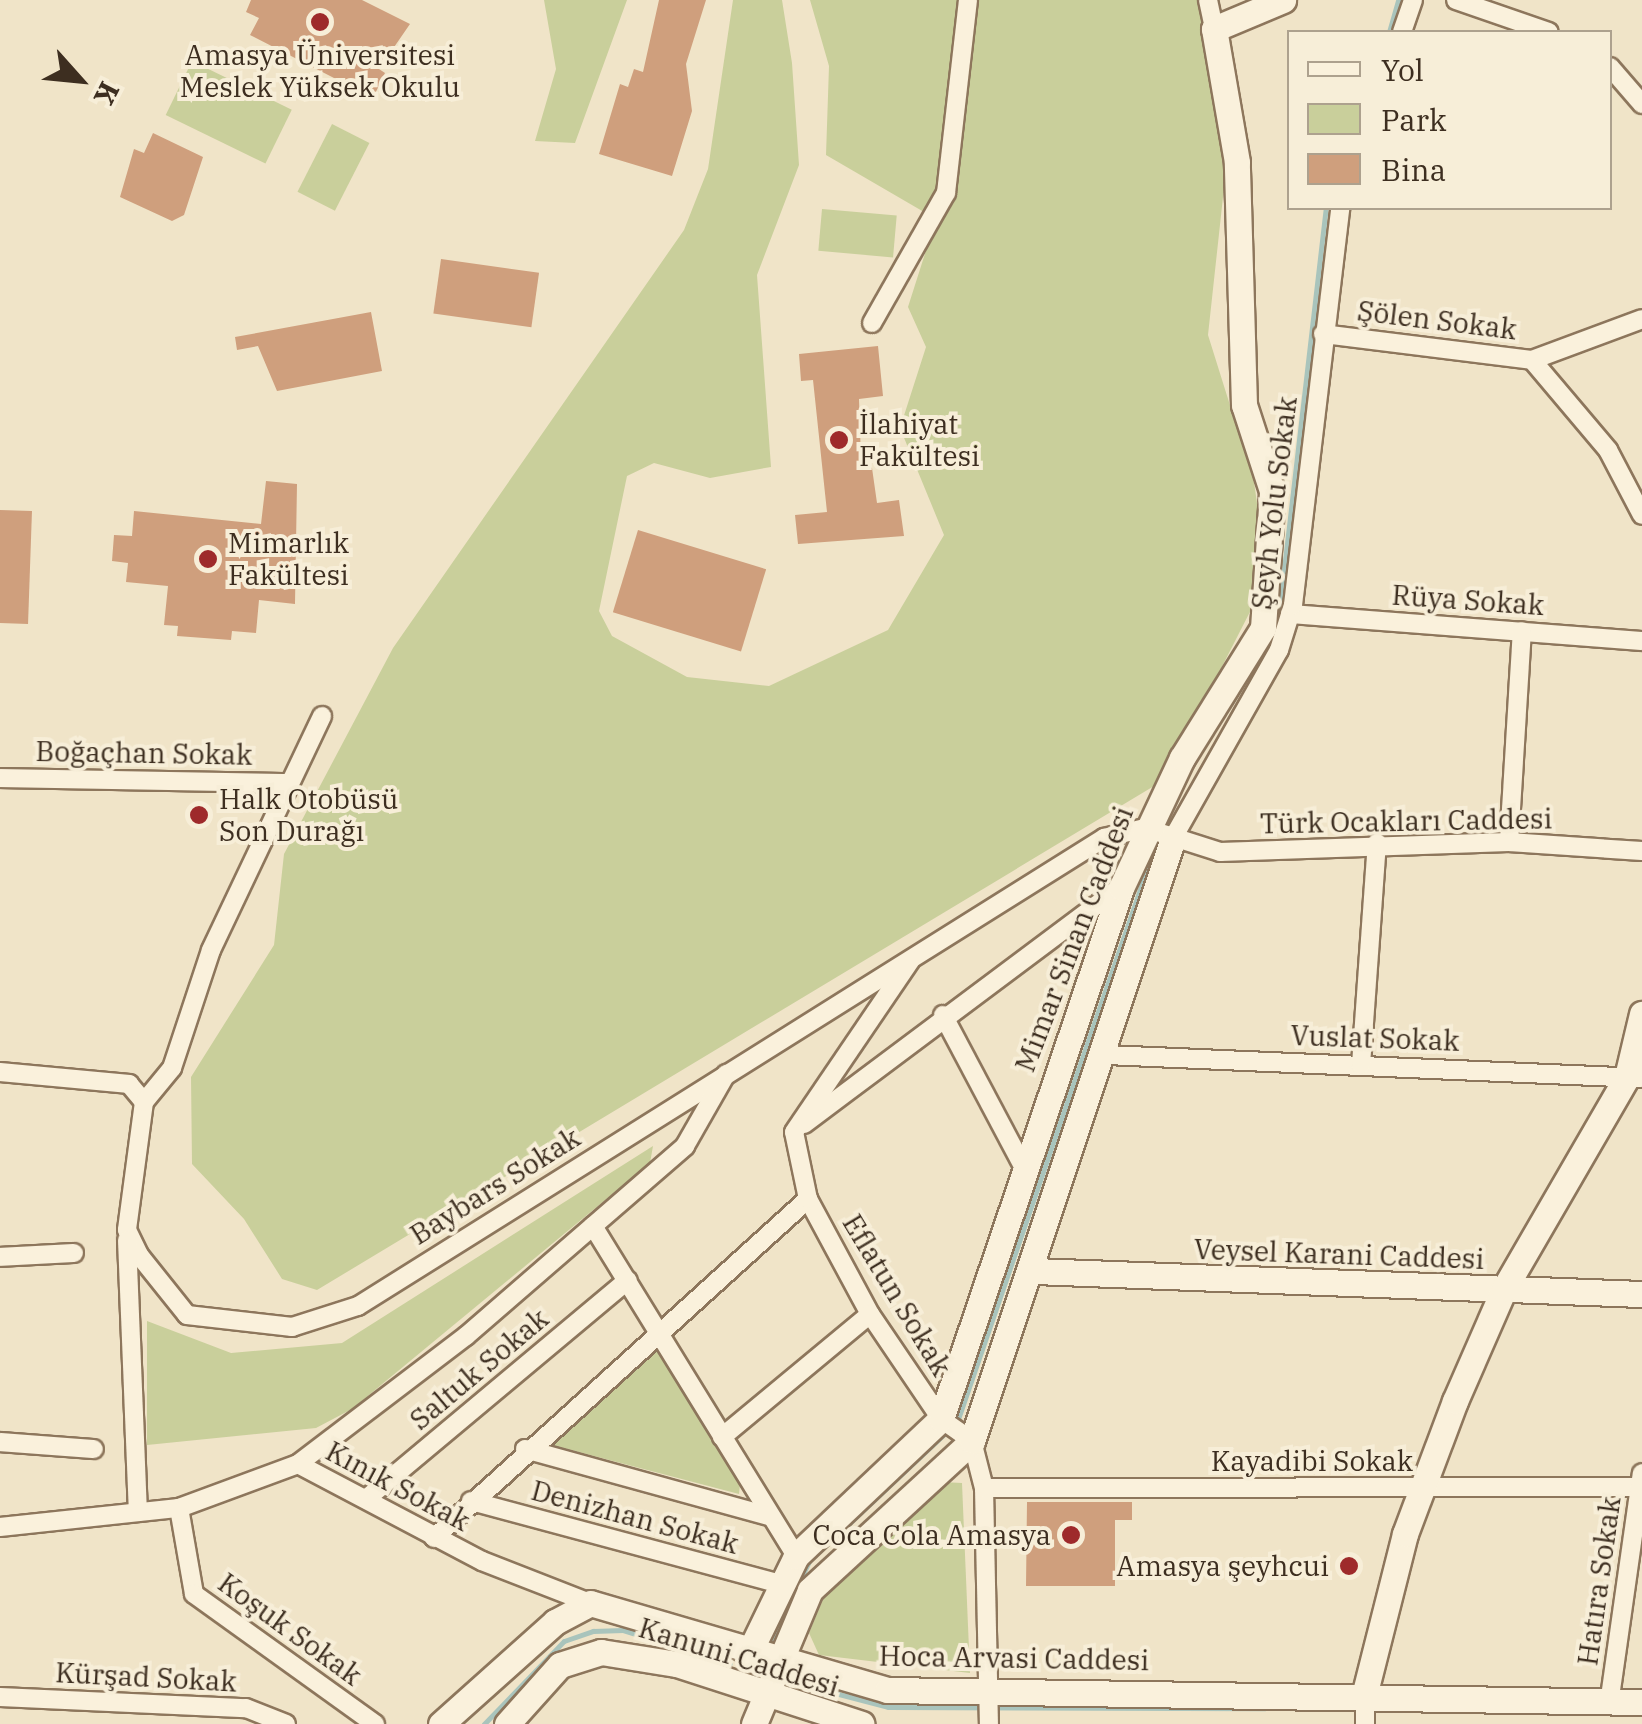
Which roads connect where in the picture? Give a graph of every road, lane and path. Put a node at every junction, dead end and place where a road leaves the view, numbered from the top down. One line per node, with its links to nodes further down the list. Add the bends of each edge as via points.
1 (968, 0): 13 (street, via 946,192)
2 (1208, 0): 6 (street)
3 (1283, 0): 6 (street)
4 (1413, 0): 7 (street)
5 (1456, 0): 8 (street)
6 (1214, 29): 23 (street, Mimar Sinan Caddesi, via 1242,226 1234,321 1244,405 1272,492 1271,556 1263,628)
7 (1403, 30)
8 (1543, 30)
9 (1612, 68): 10 (street)
10 (1642, 104)
11 (1340, 210): 14 (street, Şeyh Yolu Sokak)
12 (1642, 319): 15 (street)
13 (872, 324)
14 (1323, 334): 15 (street, Şölen Sokak); 17 (street, Şeyh Yolu Sokak)
15 (1532, 360): 16 (street, Şölen Sokak, via 1608,450)
16 (1642, 515)
17 (1290, 614): 18 (street, Rüya Sokak); 24 (street, Şeyh Yolu Sokak)
18 (1522, 632): 19 (street, Rüya Sokak); 25 (street)
19 (1642, 640)
20 (322, 716): 22 (street)
21 (0, 778): 22 (street, Boğaçhan Sokak)
22 (288, 783): 37 (street, via 211,950 172,1068)
23 (1145, 828): 24 (street, Türk Ocakları Caddesi); 28 (street, Mimar Sinan Caddesi); 29 (street, Baybars Sokak, via 1104,838)
24 (1173, 838): 26 (street, Türk Ocakları Caddesi, via 1220,852); 32 (street, Mimar Sinan Caddesi)
25 (1509, 842): 26 (street, Türk Ocakları Caddesi); 27 (street, Türk Ocakları Caddesi)
26 (1378, 843): 33 (street)
27 (1642, 851)
28 (1121, 888): 31 (street); 39 (street, Mimar Sinan Caddesi)
29 (916, 952): 35 (street, Baybars Sokak); 38 (street)
30 (1642, 1014): 36 (street)
31 (943, 1015): 38 (street); 39 (street)
32 (1106, 1055): 33 (street, Vuslat Sokak); 45 (street, Mimar Sinan Caddesi)
33 (1361, 1065): 36 (street, Vuslat Sokak)
34 (0, 1072): 37 (street, via 80,1074 129,1084)
35 (726, 1072): 41 (street, via 684,1146); 42 (street, Baybars Sokak, via 358,1306 292,1327 186,1315)
36 (1635, 1078): 47 (street)
37 (144, 1102): 42 (street)
38 (794, 1132): 40 (street, Eflatun Sokak)
39 (1022, 1164): 51 (street, Mimar Sinan Caddesi)
40 (808, 1199): 49 (street, Eflatun Sokak); 50 (street)
41 (593, 1226): 46 (street); 57 (street)
42 (127, 1230): 65 (street)
43 (74, 1253): 44 (street)
44 (0, 1257)
45 (1034, 1272): 47 (street, Veysel Karani Caddesi); 53 (street, Mimar Sinan Caddesi)
46 (628, 1280): 50 (street); 62 (street, Saltuk Sokak)
47 (1504, 1289): 48 (street, Veysel Karani Caddesi); 61 (street)
48 (1642, 1294)
49 (870, 1314): 51 (street, Eflatun Sokak); 52 (street)
50 (658, 1329): 52 (street); 55 (street)
51 (941, 1419): 53 (street); 69 (street, Mimar Sinan Caddesi)
52 (722, 1438): 66 (street)
53 (972, 1441): 60 (street); 73 (street, Mimar Sinan Caddesi, via 842,1552 810,1590)
54 (0, 1442): 56 (street)
55 (525, 1448): 63 (street); 66 (street)
56 (94, 1449)
57 (298, 1464): 62 (street, Kınık Sokak); 64 (street, Kınık Sokak)
58 (1642, 1473): 59 (street, Hatıra Sokak)
59 (1641, 1487): 61 (street, Kayadibi Sokak); 78 (street, Hatıra Sokak)
60 (984, 1488): 61 (street, Kayadibi Sokak); 74 (street)
61 (1422, 1489): 75 (street)
62 (366, 1499): 68 (street, Kınık Sokak)
63 (471, 1502): 68 (street); 70 (street, Denizhan Sokak)
64 (180, 1508): 65 (street, Kınık Sokak); 81 (street, Koşuk Sokak, via 194,1594)
65 (138, 1512): 67 (street, Kınık Sokak)
66 (768, 1516): 69 (street)
67 (0, 1528)
68 (434, 1538): 71 (street, Kınık Sokak)
69 (796, 1556): 70 (street, Mimar Sinan Caddesi)
70 (784, 1585): 72 (street, Mimar Sinan Caddesi)
71 (590, 1604): 72 (street, Hoca Arvasi Caddesi); 82 (street, via 555,1622)
72 (749, 1653): 73 (street, Hoca Arvasi Caddesi)
73 (779, 1662): 74 (street, Hoca Arvasi Caddesi, via 887,1690); 76 (street, Mimar Sinan Caddesi)
74 (989, 1691): 75 (street, Hoca Arvasi Caddesi); 86 (street)
75 (1366, 1692): 78 (street, Hoca Arvasi Caddesi); 87 (street)
76 (761, 1694): 83 (street, Kanuni Caddesi, via 626,1653 577,1654); 84 (street, Mimar Sinan Caddesi); 85 (street, Kanuni Caddesi)
77 (0, 1696): 80 (street, Kürşad Sokak, via 246,1708)
78 (1610, 1697): 79 (street, Hoca Arvasi Caddesi)
79 (1642, 1702)
80 (286, 1724)
81 (375, 1724)
82 (440, 1724)
83 (507, 1724)
84 (754, 1724)
85 (862, 1724)
86 (989, 1724)
87 (1366, 1724)

